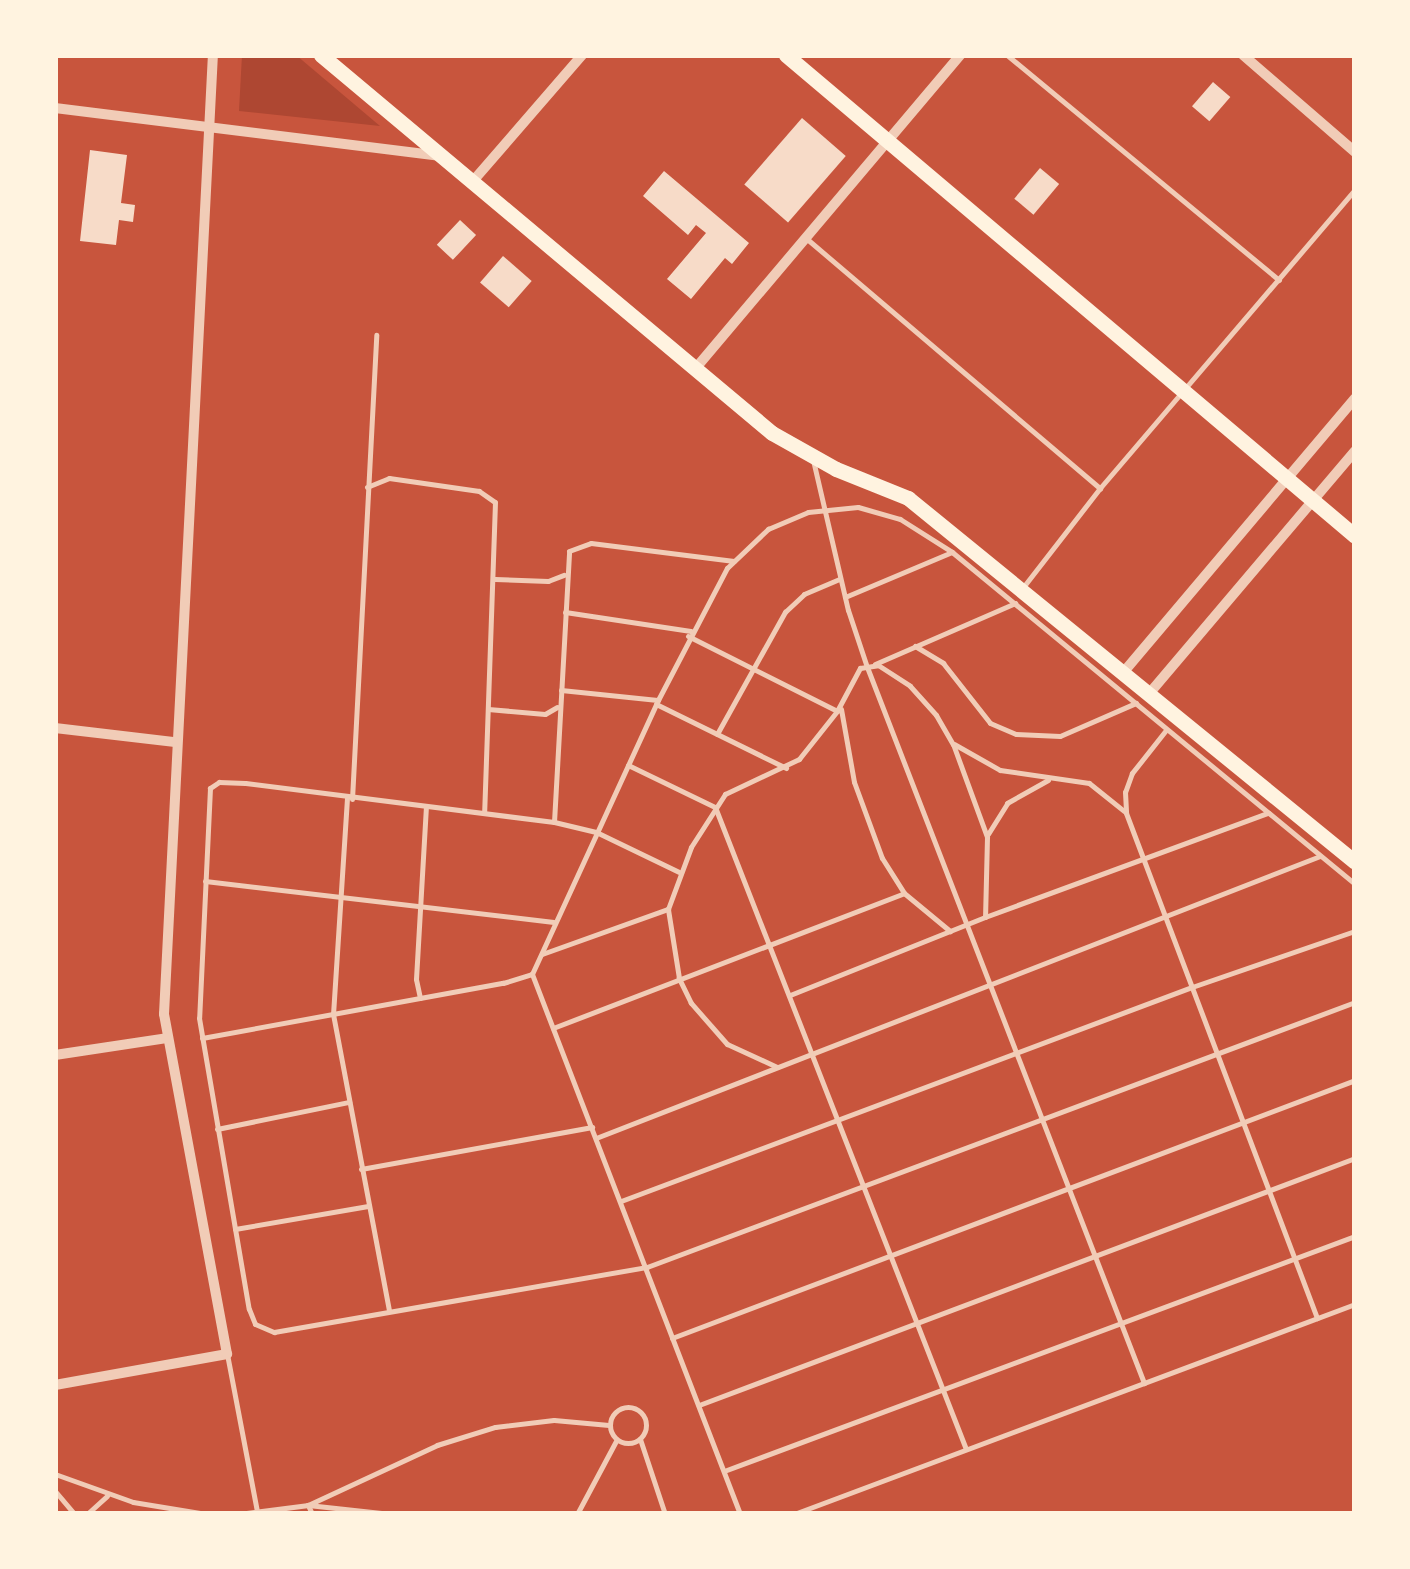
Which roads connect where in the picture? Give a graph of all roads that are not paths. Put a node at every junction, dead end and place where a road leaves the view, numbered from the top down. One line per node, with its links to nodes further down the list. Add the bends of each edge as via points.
1 (213, 55): 9 (street)
2 (320, 55): 12 (main road)
3 (582, 55): 13 (street)
4 (786, 55): 10 (main road)
5 (960, 55): 10 (street)
6 (1007, 55): 16 (lane)
7 (1243, 55): 11 (street)
8 (55, 108): 9 (street)
9 (209, 127): 12 (street); 51 (street)
10 (888, 140): 15 (street); 19 (main road)
11 (1355, 152)
12 (442, 156): 13 (main road)
13 (473, 181): 18 (main road)
14 (1355, 189): 16 (lane)
15 (805, 238): 18 (street); 25 (lane)
16 (1279, 280): 19 (lane)
17 (376, 336): 24 (lane)
18 (695, 369): 22 (main road)
19 (1185, 392): 23 (main road); 25 (lane)
20 (1355, 398): 23 (street)
21 (1355, 451): 26 (street)
22 (812, 457): 27 (lane); 34 (main road, via 908,498)
23 (1286, 478): 26 (main road); 41 (street)
24 (366, 488): 32 (lane, via 390,478 489,495 497,510); 56 (lane)
25 (1100, 488): 34 (lane)
26 (1312, 500): 28 (main road); 43 (street)
27 (823, 508): 29 (lane, via 858,507 890,516); 30 (lane, via 768,529); 33 (lane)
28 (1355, 536)
29 (952, 552): 34 (lane); 35 (lane)
30 (734, 561): 31 (lane, via 591,544 572,548); 37 (lane)
31 (564, 575): 32 (lane, via 548,581); 36 (lane)
32 (495, 578): 47 (lane)
33 (840, 579): 35 (lane); 40 (lane, via 789,606)
34 (1019, 596): 38 (lane); 41 (main road); 43 (lane)
35 (845, 597): 39 (lane)
36 (565, 612): 37 (lane); 42 (lane)
37 (690, 634): 40 (lane); 44 (lane)
38 (916, 646): 39 (lane); 43 (lane, via 943,663 990,723 1016,734 1060,736)
39 (869, 666): 46 (lane, via 860,668); 52 (lane, via 910,686); 78 (lane)
40 (754, 668): 46 (lane); 50 (lane)
41 (1122, 674): 43 (main road)
42 (560, 690): 44 (lane); 45 (lane)
43 (1142, 699): 49 (lane); 67 (main road)
44 (657, 702): 50 (lane); 53 (lane)
45 (558, 707): 47 (lane, via 546,714); 62 (lane)
46 (839, 708): 54 (lane); 71 (lane, via 860,800)
47 (488, 709): 59 (lane)
48 (55, 728): 51 (street)
49 (1167, 729): 60 (lane, via 1132,773); 61 (lane)
50 (717, 734): 54 (lane)
51 (175, 742): 92 (street)
52 (952, 744): 55 (lane, via 1000,770); 64 (lane)
53 (628, 765): 58 (lane); 63 (lane)
54 (786, 768): 58 (lane, via 734,786)
55 (1053, 777): 60 (lane, via 1089,783); 64 (lane, via 1007,803)
56 (349, 798): 57 (lane); 69 (lane, via 220,782 210,788); 72 (lane)
57 (426, 806): 59 (lane); 73 (lane)
58 (715, 807): 68 (lane); 81 (lane)
59 (484, 812): 62 (lane)
60 (1126, 813): 66 (lane)
61 (1268, 813): 65 (lane); 66 (lane)
62 (554, 822): 63 (lane)
63 (596, 832): 68 (lane); 77 (lane)
64 (987, 837): 75 (lane)
65 (1320, 856): 70 (lane); 76 (lane)
66 (1144, 861): 75 (lane); 76 (lane)
67 (1355, 862)
68 (679, 872): 74 (lane)
69 (205, 881): 72 (lane); 93 (lane)
70 (1355, 884)
71 (904, 893): 79 (lane); 81 (lane)
72 (338, 898): 73 (lane); 90 (lane)
73 (420, 906): 77 (lane); 88 (lane)
74 (668, 908): 82 (lane); 84 (lane)
75 (985, 917): 78 (lane)
76 (1166, 918): 85 (lane); 86 (lane)
77 (554, 922): 82 (lane)
78 (966, 925): 79 (lane); 85 (lane)
79 (950, 931): 87 (lane)
80 (1355, 931): 86 (lane)
81 (770, 943): 84 (lane); 87 (lane)
82 (542, 954): 83 (lane)
83 (532, 974): 88 (lane); 91 (lane)
84 (679, 978): 91 (lane); 98 (lane, via 727,1044)
85 (990, 986): 94 (lane); 95 (lane)
86 (1192, 987): 94 (lane); 96 (lane)
87 (790, 995): 95 (lane)
88 (420, 998): 90 (lane)
89 (1355, 1002): 96 (lane)
90 (333, 1014): 93 (lane); 100 (lane)
91 (554, 1028): 104 (lane)
92 (167, 1038): 97 (street); 126 (street)
93 (202, 1038): 105 (lane)
94 (1016, 1052): 101 (lane); 102 (lane)
95 (813, 1053): 98 (lane); 101 (lane)
96 (1216, 1054): 102 (lane); 103 (lane)
97 (55, 1055)
98 (777, 1067): 106 (lane)
99 (1355, 1080): 103 (lane)
100 (349, 1102): 105 (lane); 108 (lane)
101 (838, 1119): 110 (lane); 112 (lane)
102 (1043, 1120): 109 (lane); 110 (lane)
103 (1242, 1121): 109 (lane); 111 (lane)
104 (592, 1126): 106 (lane); 108 (lane)
105 (217, 1129): 114 (lane)
106 (596, 1138): 112 (lane)
107 (1355, 1158): 111 (lane)
108 (362, 1170): 113 (lane)
109 (1068, 1186): 116 (lane); 117 (lane)
110 (866, 1187): 116 (lane); 119 (lane)
111 (1269, 1190): 117 (lane); 118 (lane)
112 (620, 1201): 119 (lane)
113 (368, 1206): 114 (lane); 121 (lane)
114 (235, 1229): 121 (lane, via 256,1324 274,1332)
115 (1355, 1236): 118 (lane)
116 (892, 1254): 123 (lane); 125 (lane)
117 (1095, 1256): 123 (lane); 124 (lane)
118 (1296, 1258): 122 (lane); 124 (lane)
119 (647, 1267): 121 (lane); 125 (lane)
120 (1355, 1304): 122 (lane)
121 (390, 1311)
122 (1317, 1318): 127 (lane)
123 (917, 1321): 129 (lane); 130 (lane)
124 (1120, 1322): 127 (lane); 129 (lane)
125 (672, 1338): 130 (lane)
126 (227, 1354): 128 (street); 140 (lane)
127 (1144, 1383): 134 (lane)
128 (55, 1385)
129 (944, 1390): 134 (lane); 135 (lane)
130 (699, 1405): 135 (lane)
131 (609, 1425): 132 (lane, via 619,1408 638,1410 646,1426); 133 (lane); 139 (lane, via 536,1421 475,1432)
132 (640, 1439): 133 (lane, via 630,1445); 148 (lane)
133 (616, 1441): 147 (lane)
134 (966, 1448): 150 (lane)
135 (724, 1471): 149 (lane)
136 (55, 1474): 138 (lane)
137 (55, 1490): 141 (lane)
138 (108, 1495): 142 (lane); 143 (lane)
139 (308, 1505): 140 (lane); 145 (lane); 146 (lane)
140 (257, 1512): 144 (lane)
141 (74, 1514)
142 (87, 1514)
143 (206, 1514)
144 (239, 1514)
145 (312, 1514)
146 (391, 1514)
147 (577, 1514)
148 (665, 1514)
149 (740, 1514)
150 (794, 1514)

